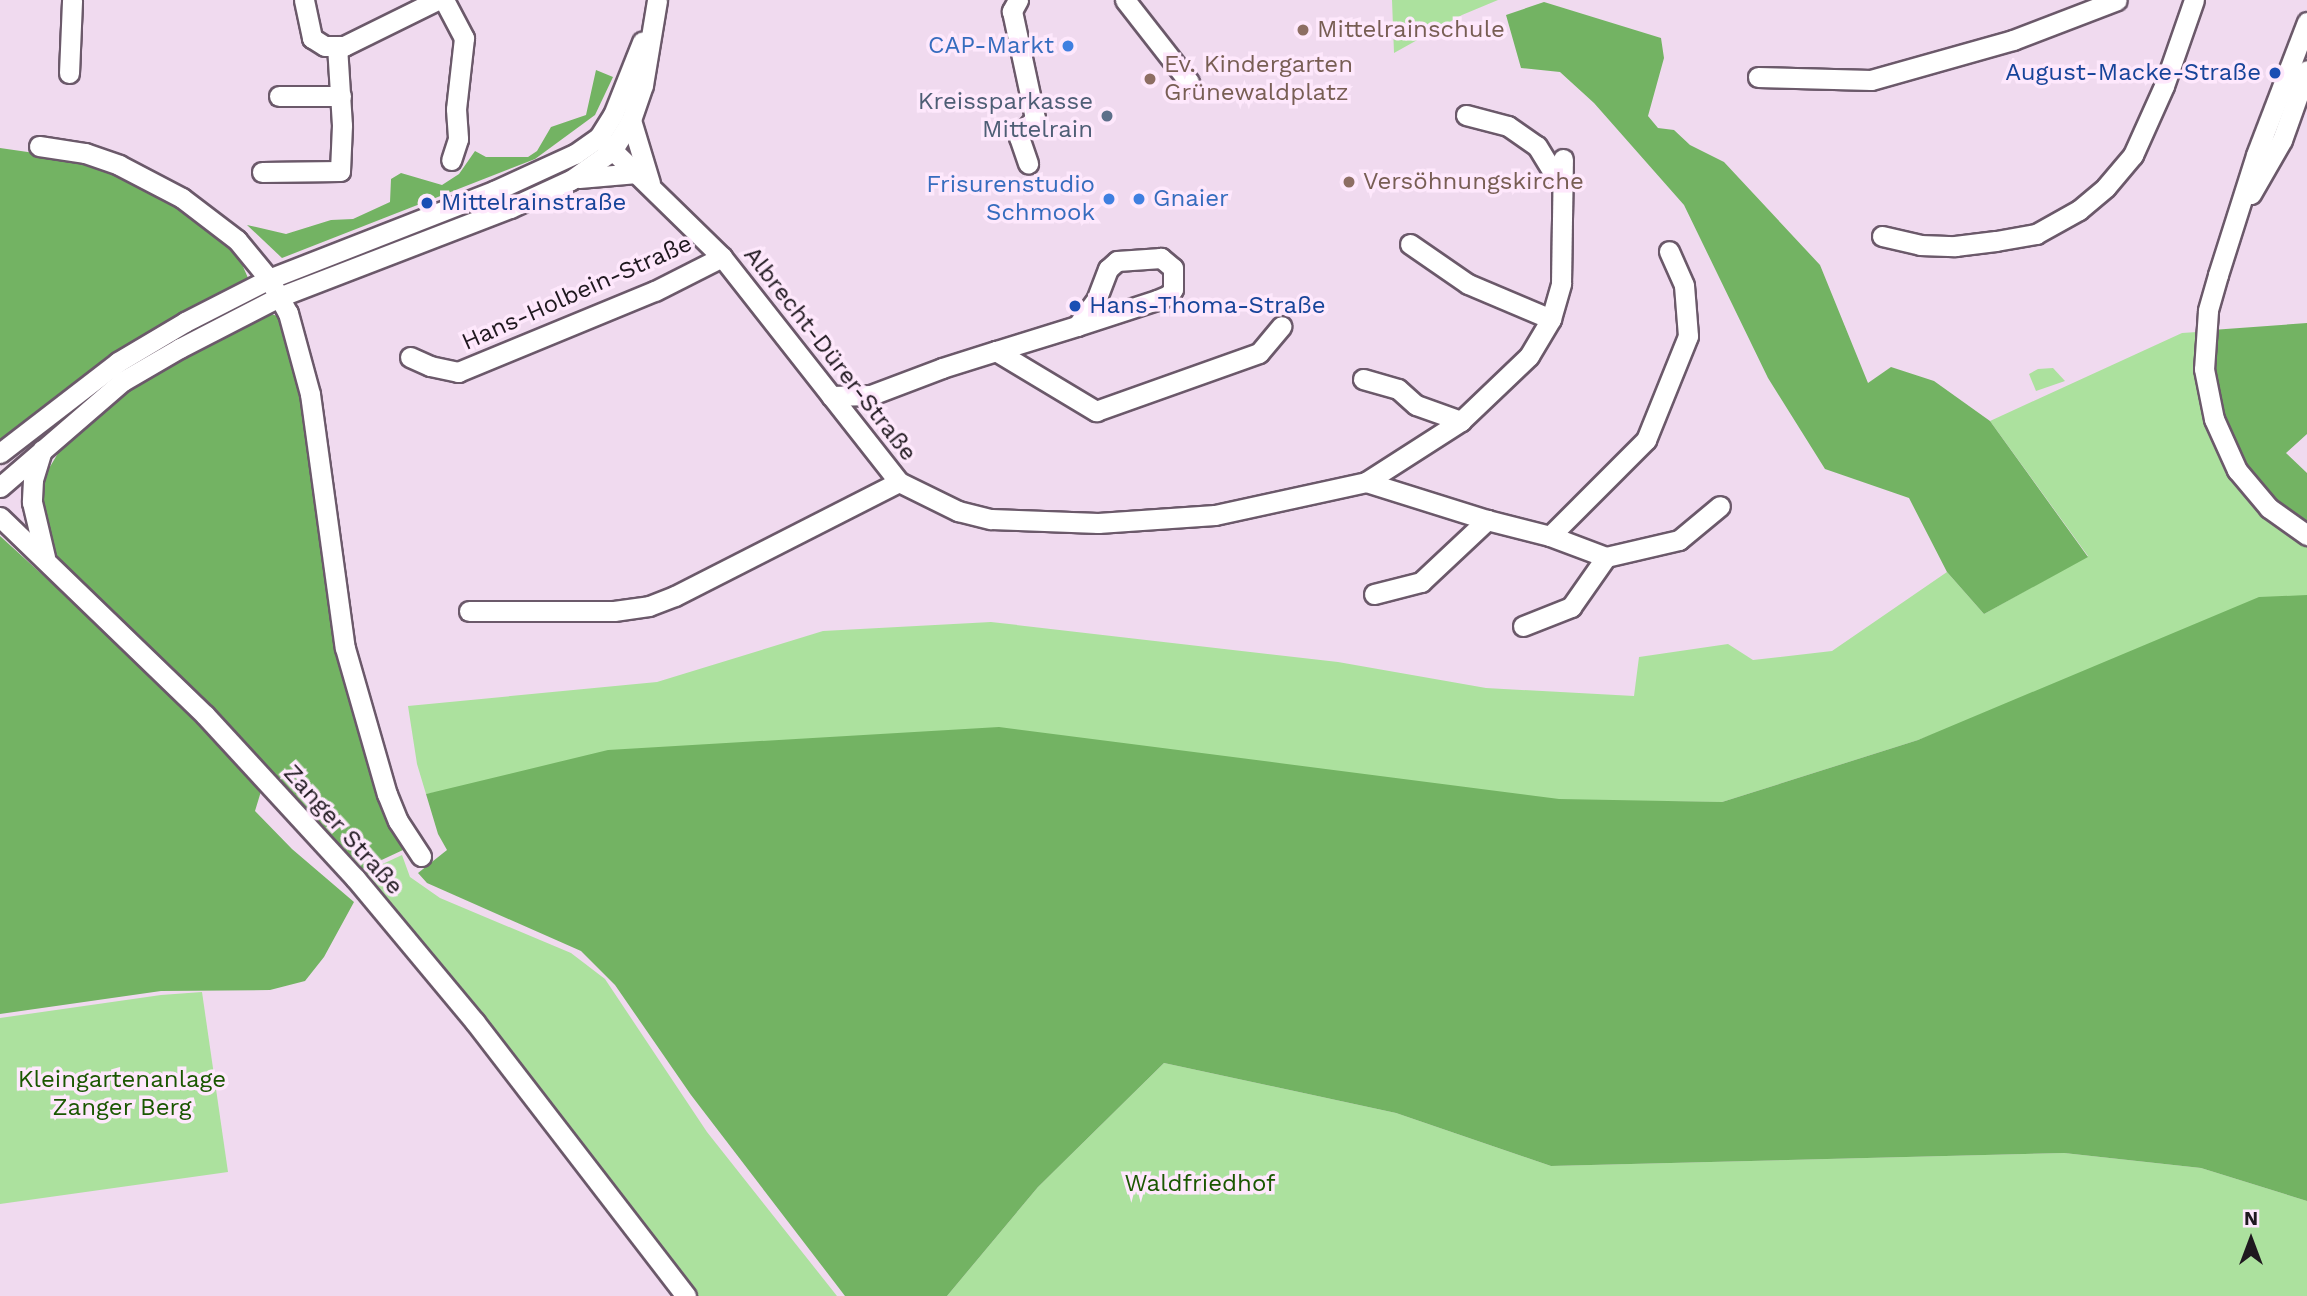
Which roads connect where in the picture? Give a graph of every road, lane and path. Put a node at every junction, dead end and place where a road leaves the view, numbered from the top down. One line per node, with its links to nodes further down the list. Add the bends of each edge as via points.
1 (72, 0): 13 (street)
2 (304, 0): 11 (street, via 312,38 325,46)
3 (437, 0): 11 (street)
4 (444, 0): 24 (street, via 464,38 456,108 458,139)
5 (1018, 0): 25 (street, via 1012,11 1035,118 1019,137)
6 (1125, 0): 15 (street)
7 (2116, 0): 14 (street, via 2013,40 1871,80)
8 (2194, 0): 30 (street, via 2164,86 2133,155 2079,210 2036,234 1996,241 1920,245)
9 (656, 5): 20 (street, via 643,85); 21 (street)
10 (2307, 22): 18 (street)
11 (337, 46): 17 (street)
12 (2307, 70): 18 (street)
13 (69, 73)
14 (1758, 77)
15 (1189, 82)
16 (279, 96): 17 (street)
17 (341, 96): 26 (street, via 340,171)
18 (2293, 110): 52 (street, via 2276,151 2241,210 2208,311 2204,369 2221,441 2237,470 2269,508)
19 (1466, 115): 29 (street, via 1508,126 1537,146)
20 (631, 120): 21 (street); 27 (street)
21 (606, 144): 27 (street, Albrecht-Dürer-Straße); 28 (street); 34 (street)
22 (39, 146): 34 (street, via 119,164 165,188 237,240)
23 (1563, 159): 29 (street, Albrecht-Dürer-Straße)
24 (451, 160)
25 (1028, 163)
26 (262, 172)
27 (644, 179): 28 (street, via 608,173); 33 (street, Albrecht-Dürer-Straße)
28 (571, 180): 35 (street, via 510,208)
29 (1562, 187): 36 (street, Albrecht-Dürer-Straße, via 1561,283)
30 (1882, 236)
31 (1410, 244): 36 (street, via 1468,284)
32 (1669, 251): 53 (street, via 1684,285 1688,336 1646,440)
33 (722, 257): 40 (street, Hans-Holbein-Straße, via 655,291 458,372); 42 (street, Albrecht-Dürer-Straße)
34 (269, 279): 35 (street); 45 (street, via 118,362)
35 (279, 296): 44 (street, via 123,381); 59 (street, via 310,394 345,648 387,794)
36 (1551, 319): 43 (street, Albrecht-Dürer-Straße, via 1529,356)
37 (1077, 326): 37 (street, via 1169,295 1175,280 1173,268 1161,258 1118,261 1108,269 1096,300); 39 (street)
38 (1282, 326): 39 (street, via 1259,353 1096,411)
39 (996, 351): 42 (street, via 871,396)
40 (410, 357)
41 (1363, 379): 43 (street, via 1398,389 1416,405)
42 (831, 396): 46 (street, Albrecht-Dürer-Straße)
43 (1461, 421): 47 (street, Albrecht-Dürer-Straße)
44 (43, 448): 48 (street); 55 (street, via 32,502)
45 (0, 453)
46 (899, 482): 47 (street, Albrecht-Dürer-Straße, via 958,511 991,519 1119,523 1215,515); 57 (street, via 649,606 614,611)
47 (1366, 482): 51 (street)
48 (0, 486)
49 (1720, 506): 54 (street, via 1679,540)
50 (0, 517): 55 (street, Zanger Straße)
51 (1488, 520): 53 (street); 56 (street, via 1421,582)
52 (2307, 535)
53 (1550, 536): 54 (street)
54 (1606, 556): 58 (street, via 1571,607)
55 (46, 558): 60 (street, Zanger Straße, via 205,715 355,877 475,1022)
56 (1374, 594)
57 (469, 611)
58 (1523, 626)
59 (421, 856)
60 (615, 1207): 61 (street, Zanger Straße); 62 (street, Zanger Straße)
61 (675, 1296)
62 (686, 1296)

